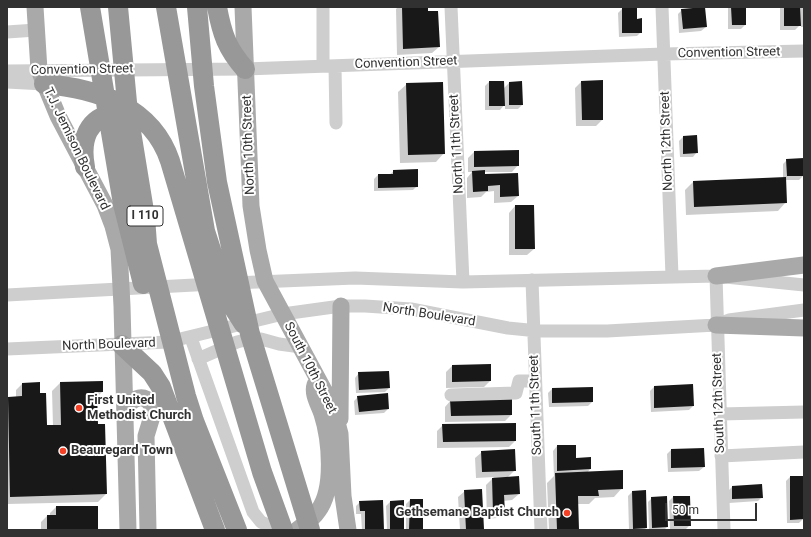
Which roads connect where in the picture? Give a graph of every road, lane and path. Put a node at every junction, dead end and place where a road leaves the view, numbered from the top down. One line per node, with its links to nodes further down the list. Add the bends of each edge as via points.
1 (35, 7): 12 (main road, T.J. Jemison Boulevard)
2 (90, 7): 53 (highway, via 109,129 129,233 165,358)
3 (107, 7): 22 (highway)
4 (118, 7): 22 (highway, I 110)
5 (166, 7): 41 (highway, via 205,231 226,296)
6 (197, 7): 41 (highway, via 204,86 217,182)
7 (217, 7): 18 (highway, via 222,34 228,47)
8 (243, 7): 18 (main road, North 10th Street)
9 (323, 7): 17 (street)
10 (451, 7): 16 (street, North 11th Street)
11 (662, 7): 15 (street, North 12th Street)
12 (36, 30): 13 (street); 20 (main road, T.J. Jemison Boulevard)
13 (7, 32)
14 (804, 51): 15 (street, Convention Street)
15 (664, 54): 16 (street, Convention Street); 27 (street, North 12th Street)
16 (453, 62): 17 (street, Convention Street); 31 (street, North 11th Street)
17 (329, 66): 18 (street, Convention Street); 24 (street)
18 (245, 69): 20 (street, Convention Street); 30 (main road, North 10th Street, via 251,206)
19 (7, 70): 20 (street, Convention Street)
20 (42, 77): 21 (street, Convention Street); 23 (highway, via 60,85 97,93); 25 (main road, T.J. Jemison Boulevard, via 58,116)
21 (7, 82)
22 (124, 86): 53 (highway, I 110, via 147,244 168,332)
23 (139, 116): 25 (highway, via 112,114 92,125 83,143); 66 (highway, via 159,138 167,152 262,472)
24 (336, 123)
25 (85, 167): 33 (main road, T.J. Jemison Boulevard, via 113,226 118,249)
26 (804, 265): 28 (main road)
27 (672, 276): 28 (street); 29 (street)
28 (716, 276): 32 (street); 38 (street, South 12th Street)
29 (532, 280): 31 (street); 40 (street, South 11th Street)
30 (266, 281): 31 (street, via 355,278); 33 (street); 37 (main road, South 10th Street)
31 (463, 282)
32 (804, 285)
33 (121, 290): 34 (street); 43 (main road, T.J. Jemison Boulevard)
34 (7, 295)
35 (341, 306): 37 (street, North Boulevard); 40 (street, North Boulevard, via 411,310); 54 (main road)
36 (804, 310): 38 (street, North Boulevard, via 729,320)
37 (283, 314): 42 (street, North Boulevard); 44 (main road, South 10th Street)
38 (716, 325): 39 (main road); 40 (street, North Boulevard, via 607,331); 52 (street, South 12th Street)
39 (804, 328)
40 (534, 331): 48 (street, South 11th Street)
41 (250, 334): 59 (highway, via 294,478)
42 (191, 338): 43 (street, North Boulevard); 46 (street)
43 (122, 345): 45 (street, North Boulevard); 50 (main road, T.J. Jemison Boulevard); 62 (highway, via 146,367 161,387)
44 (301, 347): 46 (street, via 249,339); 47 (main road, South 10th Street)
45 (7, 349)
46 (198, 359): 65 (street, via 253,512 260,522)
47 (318, 377): 54 (main road, South 10th Street, via 333,407); 59 (main road, via 313,390 325,430 328,473 324,500)
48 (535, 381): 49 (street, via 519,381 516,393); 69 (street, South 11th Street)
49 (451, 395)
50 (124, 408): 60 (main road, T.J. Jemison Boulevard); 61 (main road, via 138,397 145,398 152,406 153,413 146,436)
51 (804, 412): 52 (street)
52 (720, 414): 56 (street, South 12th Street)
53 (194, 421): 57 (highway, I 110)
54 (340, 434): 58 (main road, South 10th Street)
55 (804, 452): 56 (street)
56 (721, 456): 70 (street, South 12th Street)
57 (222, 488): 63 (highway, I 110); 64 (highway)
58 (344, 508): 59 (main road); 68 (main road, South 10th Street)
59 (314, 526): 67 (main road)
60 (128, 530)
61 (148, 530)
62 (215, 530)
63 (237, 530)
64 (252, 530)
65 (279, 530)
66 (283, 530)
67 (298, 530)
68 (348, 530)
69 (540, 530)
70 (724, 530)

